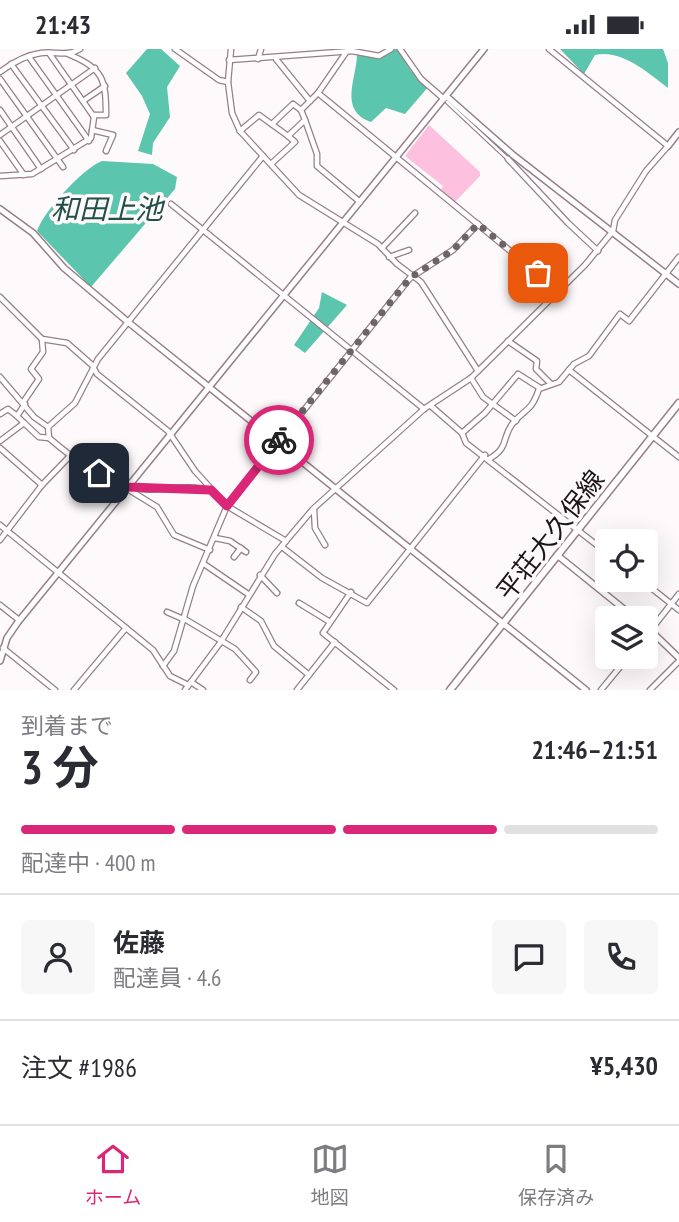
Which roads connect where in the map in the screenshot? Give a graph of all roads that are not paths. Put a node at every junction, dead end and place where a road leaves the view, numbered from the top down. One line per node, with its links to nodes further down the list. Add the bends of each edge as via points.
1 (80, 49): 11 (street)
2 (175, 49): 20 (street)
3 (231, 49): 15 (street)
4 (261, 49): 13 (street)
5 (391, 49): 9 (street, via 379,56)
6 (400, 49): 25 (street, via 421,79)
7 (484, 49): 25 (street)
8 (549, 49): 43 (street)
9 (351, 50): 14 (street); 23 (street)
10 (49, 53): 11 (street); 12 (street); 21 (street)
11 (68, 54): 17 (street)
12 (29, 57): 16 (street); 24 (street)
13 (258, 59): 14 (street); 15 (street)
14 (276, 59): 27 (street)
15 (229, 60): 20 (street)
16 (11, 64): 18 (street); 28 (street)
17 (95, 68): 21 (street); 22 (street)
18 (0, 72)
19 (0, 79): 32 (street)
20 (228, 82): 37 (street)
21 (71, 85): 24 (street); 26 (street)
22 (105, 86): 26 (street); 31 (street, via 106,115)
23 (318, 93): 27 (street); 47 (street)
24 (56, 95): 28 (street); 42 (street)
25 (445, 99): 47 (street); 48 (street); 53 (street)
26 (83, 101): 31 (street)
27 (310, 101): 30 (street)
28 (42, 106): 32 (street); 44 (street)
29 (0, 110): 35 (street)
30 (301, 110): 33 (street); 34 (street, via 293,104)
31 (93, 115): 36 (street)
32 (27, 116): 35 (street); 49 (street)
33 (304, 120): 40 (street); 57 (street, via 317,153 317,166)
34 (272, 124): 37 (street, via 260,115); 40 (street)
35 (12, 127): 39 (street); 52 (street)
36 (92, 129): 42 (street); 45 (street, via 113,135)
37 (240, 131): 46 (street)
38 (679, 132): 43 (street)
39 (0, 135)
40 (288, 136): 50 (street, via 295,142)
41 (0, 141): 55 (street)
42 (89, 141): 44 (street)
43 (668, 146): 64 (street, via 646,171)
44 (74, 150): 49 (street)
45 (106, 151)
46 (263, 156): 50 (street); 63 (street)
47 (397, 157): 57 (street); 62 (street)
48 (508, 159): 56 (street)
49 (58, 160): 51 (street); 52 (street)
50 (271, 164): 61 (street, via 299,195)
51 (63, 167)
52 (41, 169): 55 (street)
53 (539, 174): 56 (street); 64 (street)
54 (1, 175): 55 (street)
55 (24, 175)
56 (532, 182): 67 (street)
57 (360, 202): 61 (street)
58 (171, 204): 63 (street)
59 (0, 209): 76 (street, via 33,233 64,268)
60 (415, 213): 65 (street)
61 (344, 221): 65 (street); 74 (street)
62 (478, 224): 71 (street, via 453,250); 73 (street)
63 (203, 230): 74 (street); 76 (street)
64 (613, 231): 67 (street); 70 (street)
65 (382, 248): 68 (street)
66 (409, 250): 68 (street)
67 (598, 251): 73 (street)
68 (390, 257): 71 (street)
69 (679, 257): 70 (street)
70 (666, 274): 72 (street); 81 (street, via 628,321 620,314 594,351)
71 (414, 277): 79 (street); 82 (street, via 439,305)
72 (679, 284)
73 (559, 291): 78 (street)
74 (284, 295): 79 (street); 86 (street)
75 (0, 297): 77 (street)
76 (128, 322): 80 (street, via 98,359); 86 (street)
77 (42, 339): 80 (street, via 67,343); 88 (street, via 43,352 31,369 39,379)
78 (508, 341): 82 (street); 85 (street, via 537,361 536,369)
79 (352, 350): 92 (street); 103 (street)
80 (95, 370): 97 (street, via 75,403); 99 (street)
81 (569, 370): 85 (street); 100 (street)
82 (478, 371): 84 (street)
83 (0, 377): 88 (street)
84 (471, 378): 90 (street, via 483,397); 91 (street)
85 (551, 384): 87 (street)
86 (209, 387): 99 (street); 103 (street)
87 (540, 388): 90 (street, via 518,374); 95 (street, via 535,404)
88 (24, 402): 94 (street); 97 (street)
89 (679, 403): 100 (main road, 平荘大久保線)
90 (494, 404): 95 (street); 98 (street)
91 (431, 406): 92 (street); 98 (street)
92 (424, 409): 112 (street)
93 (0, 414): 94 (street, via 8,409)
94 (16, 417): 96 (street)
95 (516, 421): 106 (street, via 506,446)
96 (24, 423): 101 (street, via 39,437); 102 (street)
97 (48, 427): 101 (street)
98 (462, 433): 106 (street, via 466,443)
99 (170, 436): 111 (street); 113 (street)
100 (652, 436): 107 (street); 117 (main road, 平荘大久保線)
101 (49, 438): 105 (street)
102 (0, 441)
103 (277, 442): 112 (street); 114 (street)
104 (0, 448): 110 (street)
105 (70, 456): 109 (street); 110 (street)
106 (487, 457): 117 (street); 126 (street)
107 (679, 457)
108 (114, 461): 109 (street)
109 (105, 476): 111 (street)
110 (42, 485): 118 (street)
111 (127, 487): 113 (street); 125 (street, via 157,507 174,535); 131 (street)
112 (334, 489): 115 (street); 126 (street)
113 (211, 490): 114 (street)
114 (227, 506): 119 (street); 122 (street)
115 (313, 509): 122 (street); 123 (street, via 315,528)
116 (0, 525): 118 (street)
117 (579, 530): 121 (street); 128 (main road, 平荘大久保線)
118 (8, 531): 120 (street); 131 (street)
119 (215, 538): 124 (street); 125 (street)
120 (0, 540)
121 (595, 543)
122 (284, 544): 132 (street); 133 (street, via 322,578)
123 (325, 545)
124 (240, 548): 127 (street); 129 (street)
125 (210, 550): 130 (street)
126 (410, 550): 133 (street, via 367,603); 149 (street)
127 (246, 552)
128 (557, 555): 141 (street); 149 (main road, 平荘大久保線)
129 (234, 557)
130 (205, 564): 136 (street); 145 (street)
131 (58, 572): 147 (street); 150 (street)
132 (260, 575): 135 (street); 136 (street)
133 (351, 592): 148 (street)
134 (656, 592): 139 (street)
135 (277, 593)
136 (248, 594): 142 (street)
137 (679, 594): 139 (street)
138 (299, 603): 148 (street)
139 (671, 604): 143 (street); 146 (street)
140 (0, 605): 147 (street)
141 (620, 606)
142 (241, 607): 151 (street); 159 (street, via 261,621 274,646)
143 (679, 610)
144 (167, 612): 145 (street)
145 (183, 619): 151 (street); 157 (street, via 174,651)
146 (658, 619)
147 (19, 620): 154 (street)
148 (330, 622): 153 (street, via 323,633)
149 (503, 624): 167 (main road, 平荘大久保線); 168 (street)
150 (126, 628): 157 (street, via 153,650); 163 (street)
151 (221, 641): 160 (street, via 256,672); 161 (street)
152 (658, 641): 155 (street)
153 (335, 642): 159 (street); 166 (street)
154 (4, 648): 156 (street); 162 (street)
155 (679, 660): 170 (street)
156 (0, 661)
157 (163, 666): 161 (street)
158 (618, 669): 169 (street)
159 (309, 675): 165 (street)
160 (250, 680)
161 (188, 686): 164 (street)
162 (55, 690)
163 (74, 690)
164 (203, 690)
165 (297, 690)
166 (394, 690)
167 (450, 690)
168 (586, 690)
169 (601, 690)
170 (650, 690)

